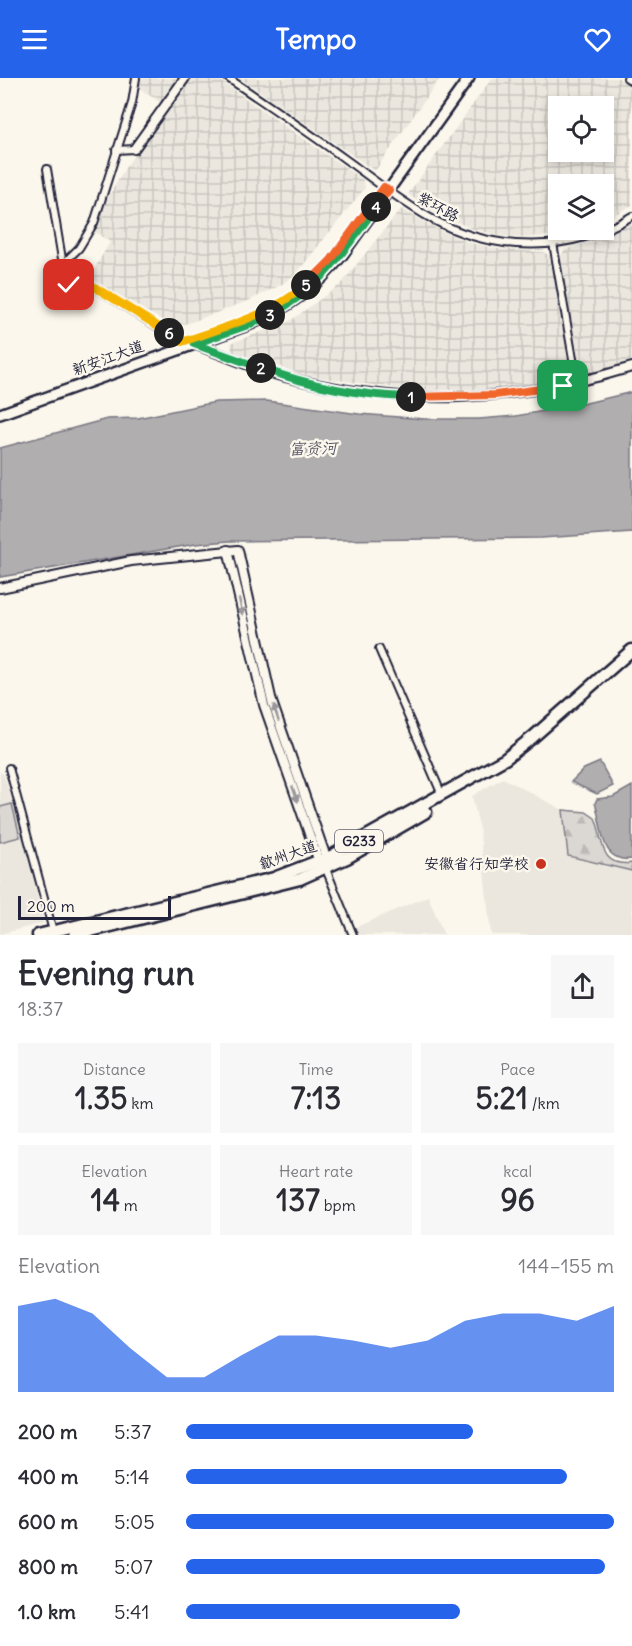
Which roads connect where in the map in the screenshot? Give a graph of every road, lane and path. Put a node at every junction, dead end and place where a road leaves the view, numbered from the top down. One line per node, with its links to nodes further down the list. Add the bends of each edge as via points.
1 (136, 78): 9 (street)
2 (185, 78): 8 (street)
3 (228, 78): 11 (street, 紫环路)
4 (462, 78): 11 (main road, 新安江大道)
5 (469, 78): 11 (main road, 新安江大道)
6 (627, 78): 7 (street)
7 (632, 81)
8 (134, 149): 9 (street)
9 (116, 150): 14 (street, via 91,230)
10 (47, 169): 14 (street)
11 (386, 188): 13 (street, 紫环路, via 430,218 469,235 513,244); 15 (main road, 新安江大道, via 331,260 301,289 256,316); 16 (main road, 新安江大道, via 335,264 305,294 258,321)
12 (632, 216): 13 (street, 紫环路, via 591,235)
13 (554, 243): 18 (street)
14 (63, 265): 15 (street, via 56,271 63,284 88,283)
15 (182, 342): 19 (main road, 新安江大道)
16 (194, 344): 18 (street, via 283,376 386,395 495,395); 20 (main road, 新安江大道)
17 (632, 367): 18 (street)
18 (577, 382)
19 (0, 407)
20 (0, 414)
21 (228, 550): 22 (street, via 131,561); 28 (street, one-way to 28, via 264,705); 28 (street, one-way to 21, via 272,702 238,550)
22 (0, 588)
23 (379, 649): 27 (street)
24 (632, 650): 27 (highway, 歙州大道 / G233, via 517,750)
25 (632, 658): 28 (highway, 歙州大道 / G233, via 508,764 403,827)
26 (9, 768): 29 (street)
27 (442, 795): 28 (highway, 歙州大道 / G233)
28 (324, 865): 29 (highway, 歙州大道 / G233); 31 (highway, 歙州大道 / G233, via 276,886); 32 (street)
29 (54, 931): 30 (highway, 歙州大道 / G233)
30 (38, 935)
31 (75, 935)
32 (353, 935)

